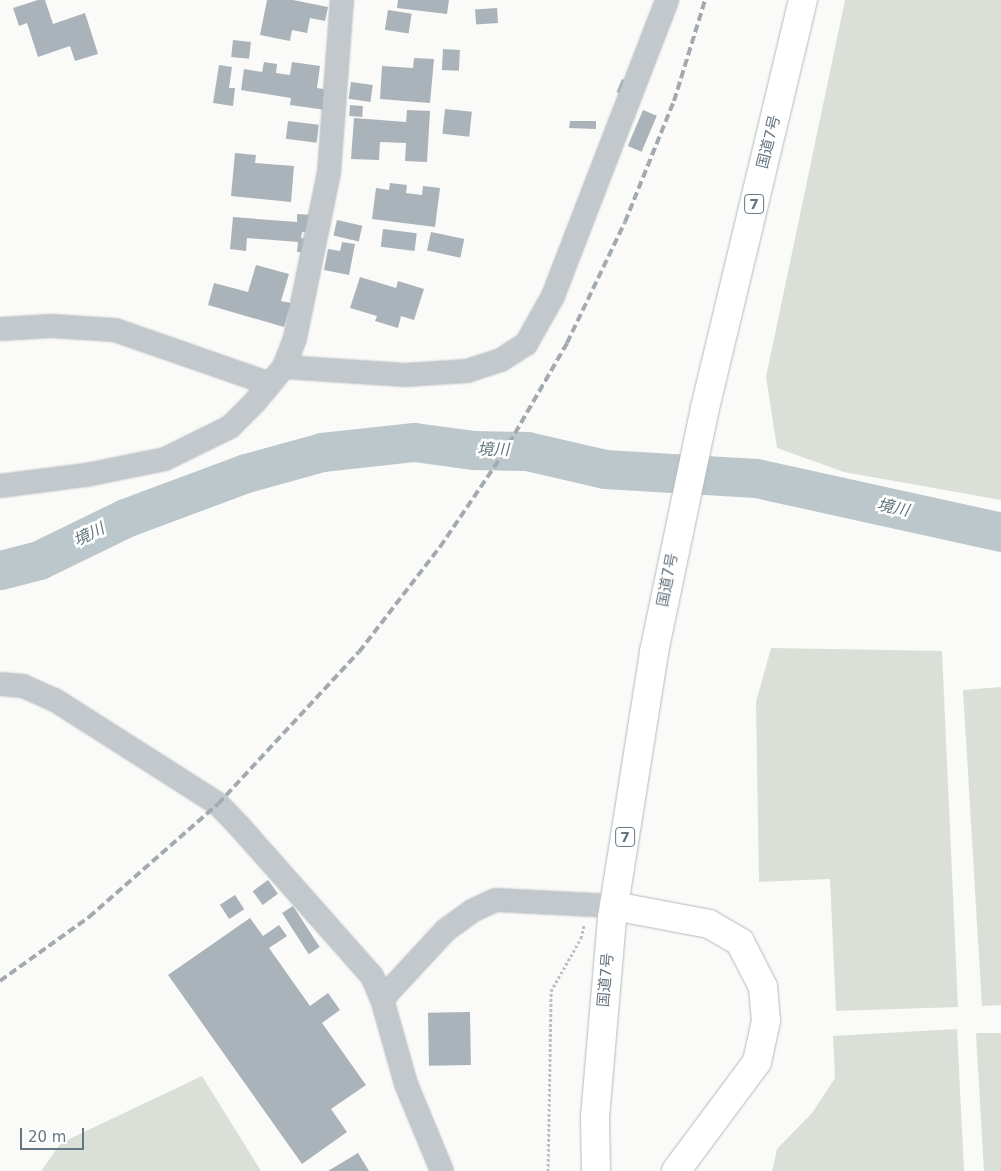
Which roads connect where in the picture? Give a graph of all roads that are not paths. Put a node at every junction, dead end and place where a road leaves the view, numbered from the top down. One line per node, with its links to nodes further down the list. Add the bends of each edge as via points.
1 (342, 0): 5 (street, via 329,172 295,338)
2 (666, 0): 5 (street, via 553,296 526,344 501,360 468,371)
3 (804, 0): 8 (main road, 国道7号 / 7, via 683,506)
4 (0, 329): 5 (street, via 52,326 115,330)
5 (277, 376): 6 (street, via 230,427 164,459 86,475)
6 (1, 484)
7 (0, 684): 9 (street, via 23,686 55,700 218,804 372,976)
8 (602, 904): 9 (street, via 496,900 472,911 424,950); 11 (main road, 国道7号 / 7); 12 (main road, via 709,924 740,942 763,987 766,1021 757,1062)
9 (382, 999): 10 (street, via 403,1075)
10 (442, 1171)
11 (596, 1171)
12 (676, 1171)

